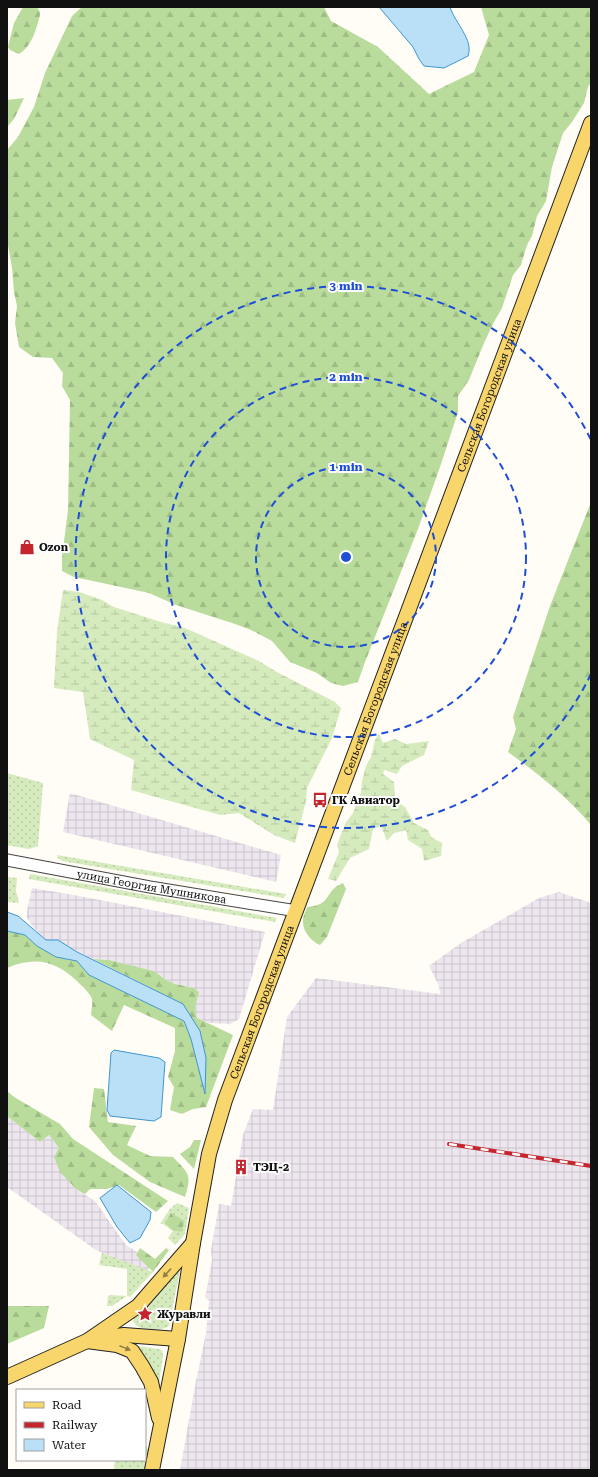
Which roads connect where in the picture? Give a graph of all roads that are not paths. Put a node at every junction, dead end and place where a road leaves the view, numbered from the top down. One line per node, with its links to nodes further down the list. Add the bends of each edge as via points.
1 (591, 123): 3 (main road, Сельская Богородская улица)
2 (7, 860): 3 (street, улица Георгия Мушникова)
3 (297, 911): 4 (main road, Сельская Богородская улица, via 213,1139)
4 (193, 1243): 5 (main road, Сельская Богородская улица); 6 (main road, one-way to 6, via 138,1306)
5 (178, 1339): 6 (main road, via 124,1335); 8 (main road, Сельская Богородская улица)
6 (87, 1341): 7 (main road); 8 (main road, one-way to 8, via 117,1345 132,1351 151,1382 160,1425)
7 (7, 1377)
8 (159, 1432): 9 (main road, Сельская Богородская улица)
9 (152, 1470)

